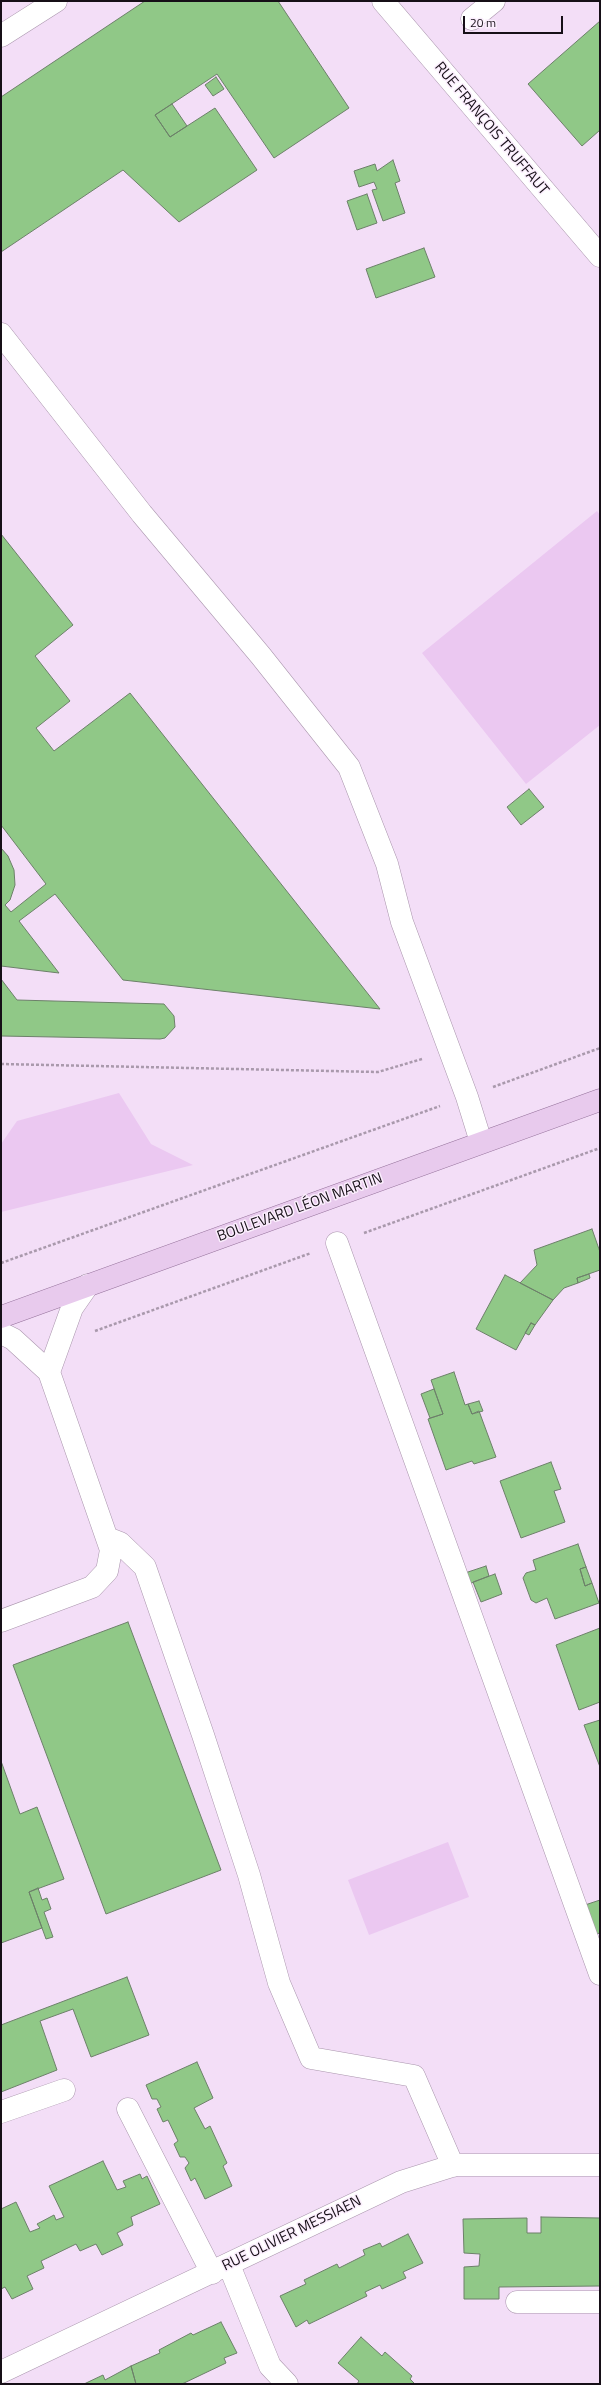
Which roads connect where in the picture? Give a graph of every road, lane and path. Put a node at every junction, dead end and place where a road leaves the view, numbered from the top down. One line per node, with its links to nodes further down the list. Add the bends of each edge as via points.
1 (56, 1): 5 (street)
2 (383, 1): 6 (street, RUE FRANÇOIS TRUFFAUT)
3 (494, 1): 4 (street)
4 (472, 19)
5 (1, 36)
6 (600, 256)
7 (1, 334): 9 (street, via 142,514 261,656 349,767 387,864 402,922)
8 (600, 1048): 11 (path)
9 (449, 1050): 10 (path, via 378,1072); 11 (street)
10 (1, 1064)
11 (467, 1097): 13 (street); 16 (path)
12 (600, 1100): 13 (main road, BOULEVARD LÉON MARTIN)
13 (481, 1142): 17 (main road, BOULEVARD LÉON MARTIN)
14 (600, 1148): 15 (path)
15 (337, 1243): 20 (path); 24 (street)
16 (1, 1263)
17 (88, 1285): 18 (main road, BOULEVARD LÉON MARTIN); 20 (street, via 72,1308)
18 (1, 1317)
19 (1, 1333): 21 (street, via 14,1339)
20 (59, 1344): 21 (street)
21 (49, 1372): 22 (street)
22 (107, 1538): 23 (street, via 111,1550 107,1571 92,1587); 29 (street, via 120,1543 145,1567 249,1876 278,1983 312,2058 414,2076)
23 (1, 1621)
24 (600, 1974)
25 (64, 2090): 27 (street)
26 (128, 2109): 30 (street)
27 (1, 2112)
28 (600, 2164): 29 (street, RUE OLIVIER MESSIAEN)
29 (453, 2166): 30 (street, RUE OLIVIER MESSIAEN, via 401,2182)
30 (220, 2269): 33 (street, RUE OLIVIER MESSIAEN); 34 (street, via 270,2366)
31 (517, 2302): 32 (street)
32 (600, 2302)
33 (1, 2372)
34 (287, 2384)

